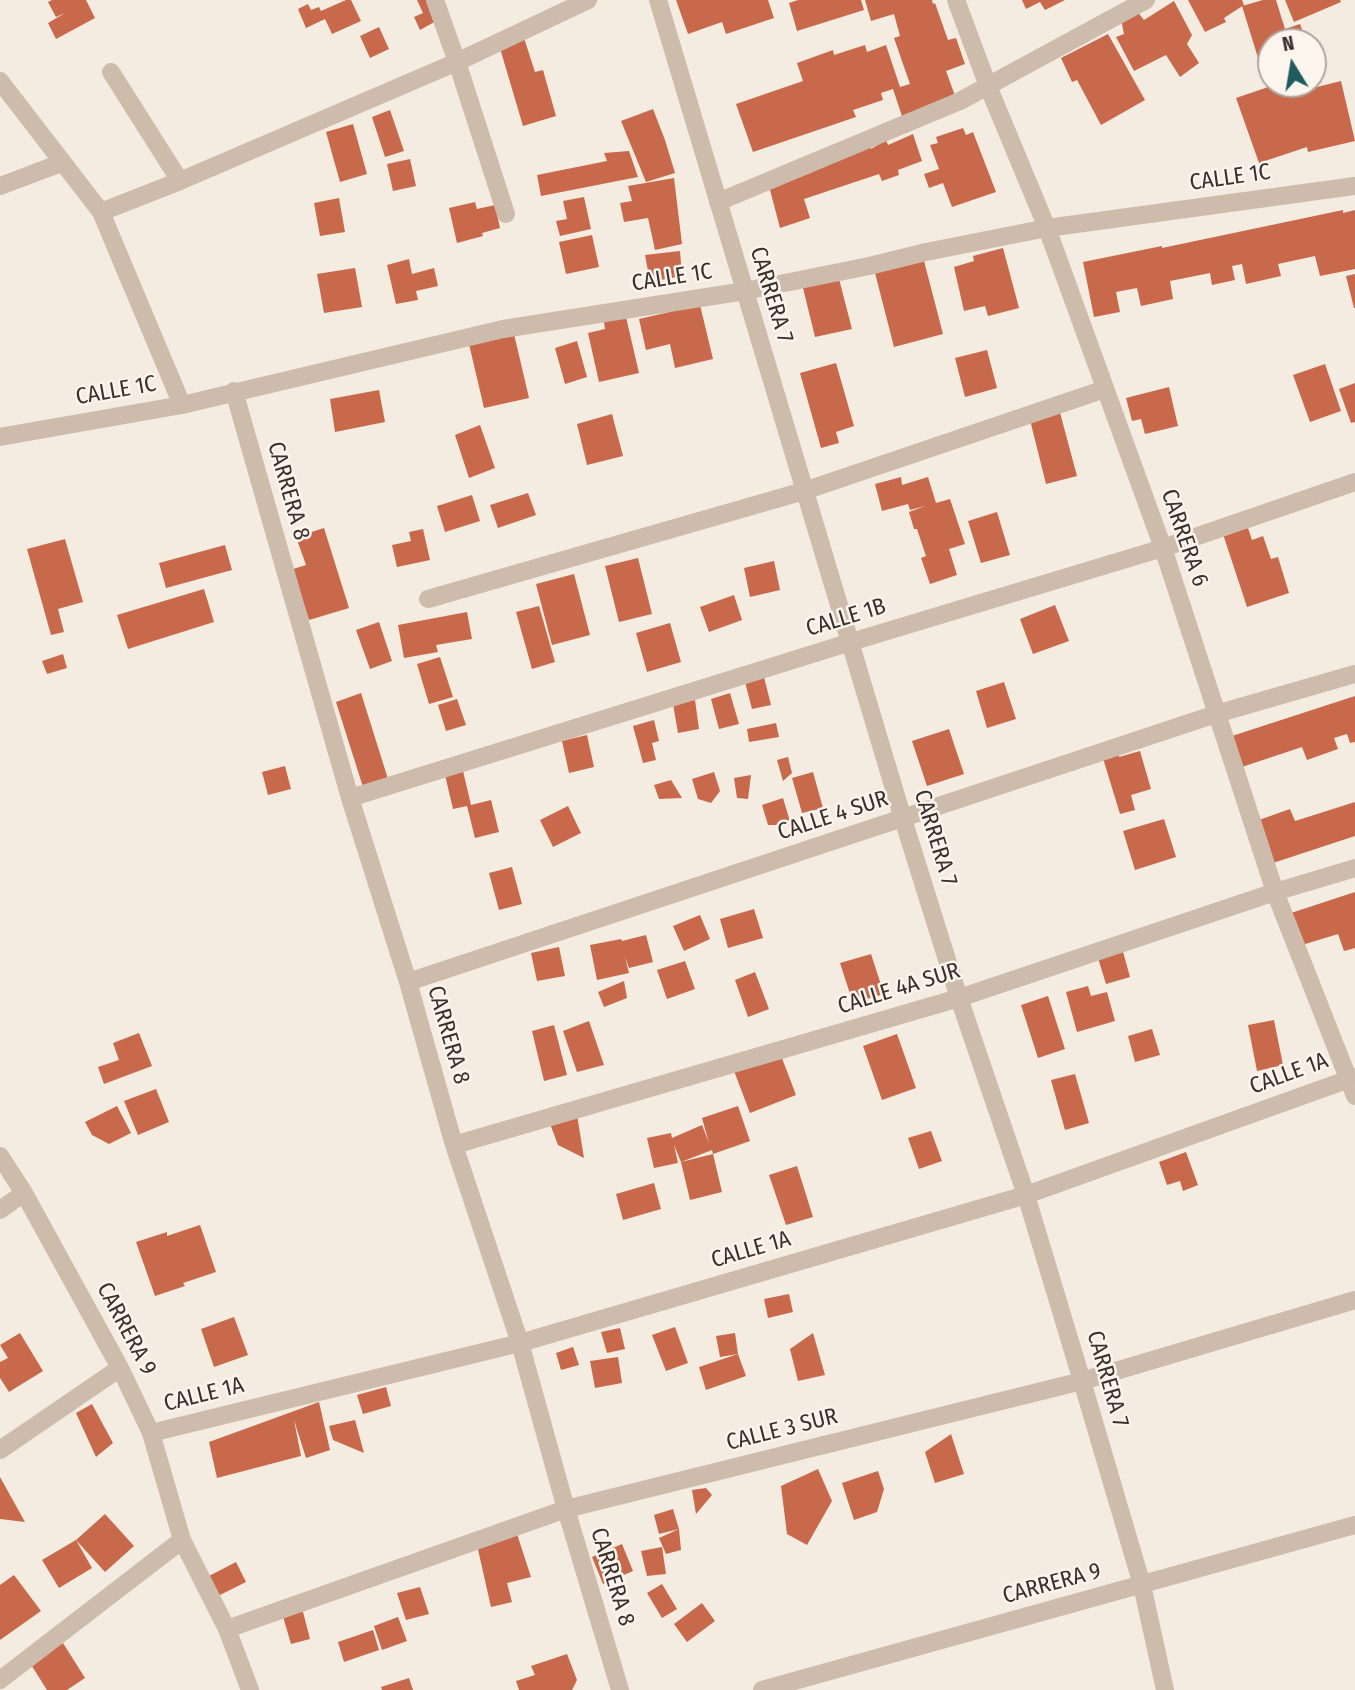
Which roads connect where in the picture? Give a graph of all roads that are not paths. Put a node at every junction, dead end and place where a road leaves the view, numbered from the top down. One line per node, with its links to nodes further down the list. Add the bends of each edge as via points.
1 (435, 0): 6 (street)
2 (588, 0): 6 (street)
3 (658, 0): 14 (street, CARRERA 7)
4 (956, 0): 9 (street, CARRERA 6)
5 (1146, 0): 9 (street)
6 (457, 62): 11 (street); 16 (street)
7 (111, 72): 11 (street)
8 (0, 81): 10 (street)
9 (988, 86): 14 (street); 17 (street, CARRERA 6)
10 (61, 163): 12 (street); 15 (street)
11 (180, 181): 15 (street)
12 (0, 186)
13 (1355, 186): 17 (street, CALLE 1C)
14 (718, 202): 18 (street, CARRERA 7)
15 (101, 212): 21 (street)
16 (506, 214)
17 (1047, 228): 18 (street, CALLE 1C); 19 (street, CARRERA 6)
18 (745, 291): 20 (street, CALLE 1C, via 503,329); 24 (street, CARRERA 7)
19 (1105, 389): 24 (street); 25 (street, CARRERA 6)
20 (234, 391): 21 (street, CALLE 1C); 30 (street, CARRERA 8)
21 (182, 405): 22 (street, CALLE 1C)
22 (0, 437)
23 (1355, 482): 25 (street, CALLE 1B)
24 (804, 491): 26 (street); 27 (street, CARRERA 7)
25 (1163, 548): 27 (street, CALLE 1B); 29 (street, CARRERA 6)
26 (428, 599)
27 (851, 642): 30 (street, CALLE 1B); 31 (street, CARRERA 7)
28 (1355, 674): 29 (street, CALLE 4 SUR)
29 (1216, 714): 31 (street, CALLE 4 SUR); 33 (street, CARRERA 6)
30 (350, 798): 34 (street, CARRERA 8)
31 (903, 819): 34 (street, CALLE 4 SUR); 35 (street, CARRERA 7)
32 (1355, 868): 33 (street, CALLE 4A SUR)
33 (1275, 892): 35 (street, CALLE 4A SUR); 36 (street, CARRERA 6)
34 (408, 982): 38 (street, CARRERA 8)
35 (959, 998): 38 (street, CALLE 4A SUR); 41 (street, CARRERA 7)
36 (1352, 1078): 37 (street, CARRERA 6); 41 (street, CALLE 1A)
37 (1355, 1097)
38 (454, 1145): 44 (street, CARRERA 8)
39 (0, 1156): 40 (street, CARRERA 9)
40 (24, 1193): 42 (street); 45 (street, CARRERA 9)
41 (1026, 1195): 44 (street, CALLE 1A); 46 (street, CARRERA 7)
42 (0, 1210)
43 (1355, 1300): 46 (street, CALLE 3 SUR)
44 (520, 1343): 47 (street, CALLE 1A); 49 (street, CARRERA 8)
45 (120, 1368): 47 (street, CARRERA 9); 48 (street)
46 (1082, 1381): 49 (street, CALLE 3 SUR); 52 (street, CARRERA 7)
47 (150, 1433): 51 (street, CARRERA 9)
48 (0, 1450)
49 (566, 1509): 53 (street, CALLE 3 SUR); 57 (street, CARRERA 8)
50 (1355, 1525): 52 (street, CARRERA 9)
51 (182, 1541): 53 (street, CARRERA 9); 54 (street)
52 (1142, 1585): 55 (street, CARRERA 9); 59 (street, CARRERA 7)
53 (227, 1629): 56 (street, CARRERA 9)
54 (0, 1680)
55 (823, 1682): 58 (street, CARRERA 9)
56 (250, 1690)
57 (620, 1690)
58 (762, 1690)
59 (1165, 1690)

